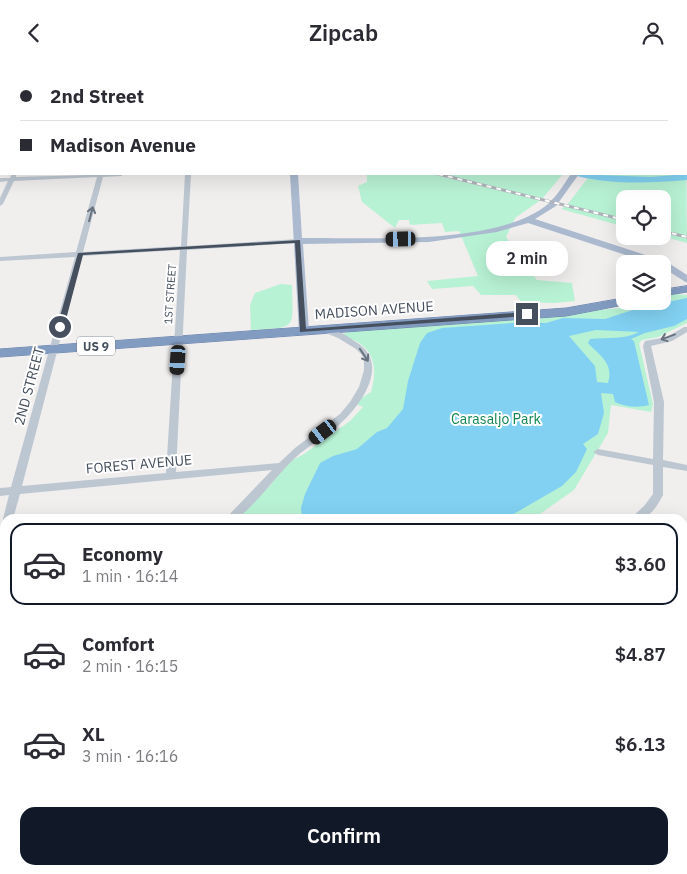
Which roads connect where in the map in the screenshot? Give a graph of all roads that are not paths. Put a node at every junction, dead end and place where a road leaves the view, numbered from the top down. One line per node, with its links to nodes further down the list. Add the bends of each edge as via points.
1 (72, 175): 6 (street)
2 (101, 175): 12 (street, 2ND STREET, one-way to 2)
3 (188, 175): 11 (street, 1ST STREET)
4 (294, 175): 10 (main road)
5 (574, 175): 9 (main road, via 549,207)
6 (13, 177): 7 (street); 8 (street)
7 (0, 180)
8 (0, 204)
9 (529, 220): 10 (main road, via 462,236); 14 (main road, via 664,264)
10 (298, 241): 11 (street); 20 (main road)
11 (184, 248): 12 (street); 21 (street, 1ST STREET)
12 (80, 254): 13 (street); 22 (street, 2ND STREET)
13 (0, 259)
14 (687, 280)
15 (687, 289): 16 (highway)
16 (671, 292)
17 (616, 303): 18 (highway, MADISON AVENUE / US 9, via 566,312)
18 (324, 329): 20 (highway, MADISON AVENUE / US 9); 26 (street, one-way to 26, via 364,351 369,362 366,380 344,416)
19 (687, 329): 25 (street, one-way to 25, via 646,346 659,402)
20 (303, 331): 21 (highway, MADISON AVENUE / US 9)
21 (179, 341): 22 (highway, MADISON AVENUE / US 9); 28 (street, 1ST STREET)
22 (54, 349): 23 (highway, MADISON AVENUE / US 9); 29 (street, 2ND STREET)
23 (0, 353)
24 (598, 452): 25 (street)
25 (660, 463): 27 (street); 33 (street, via 658,495)
26 (281, 466): 28 (street, FOREST AVENUE); 32 (street)
27 (687, 468)
28 (171, 475): 29 (street, FOREST AVENUE)
29 (16, 490): 30 (street, FOREST AVENUE); 31 (street, 2ND STREET)
30 (0, 492)
31 (9, 514)
32 (237, 514)
33 (642, 514)

